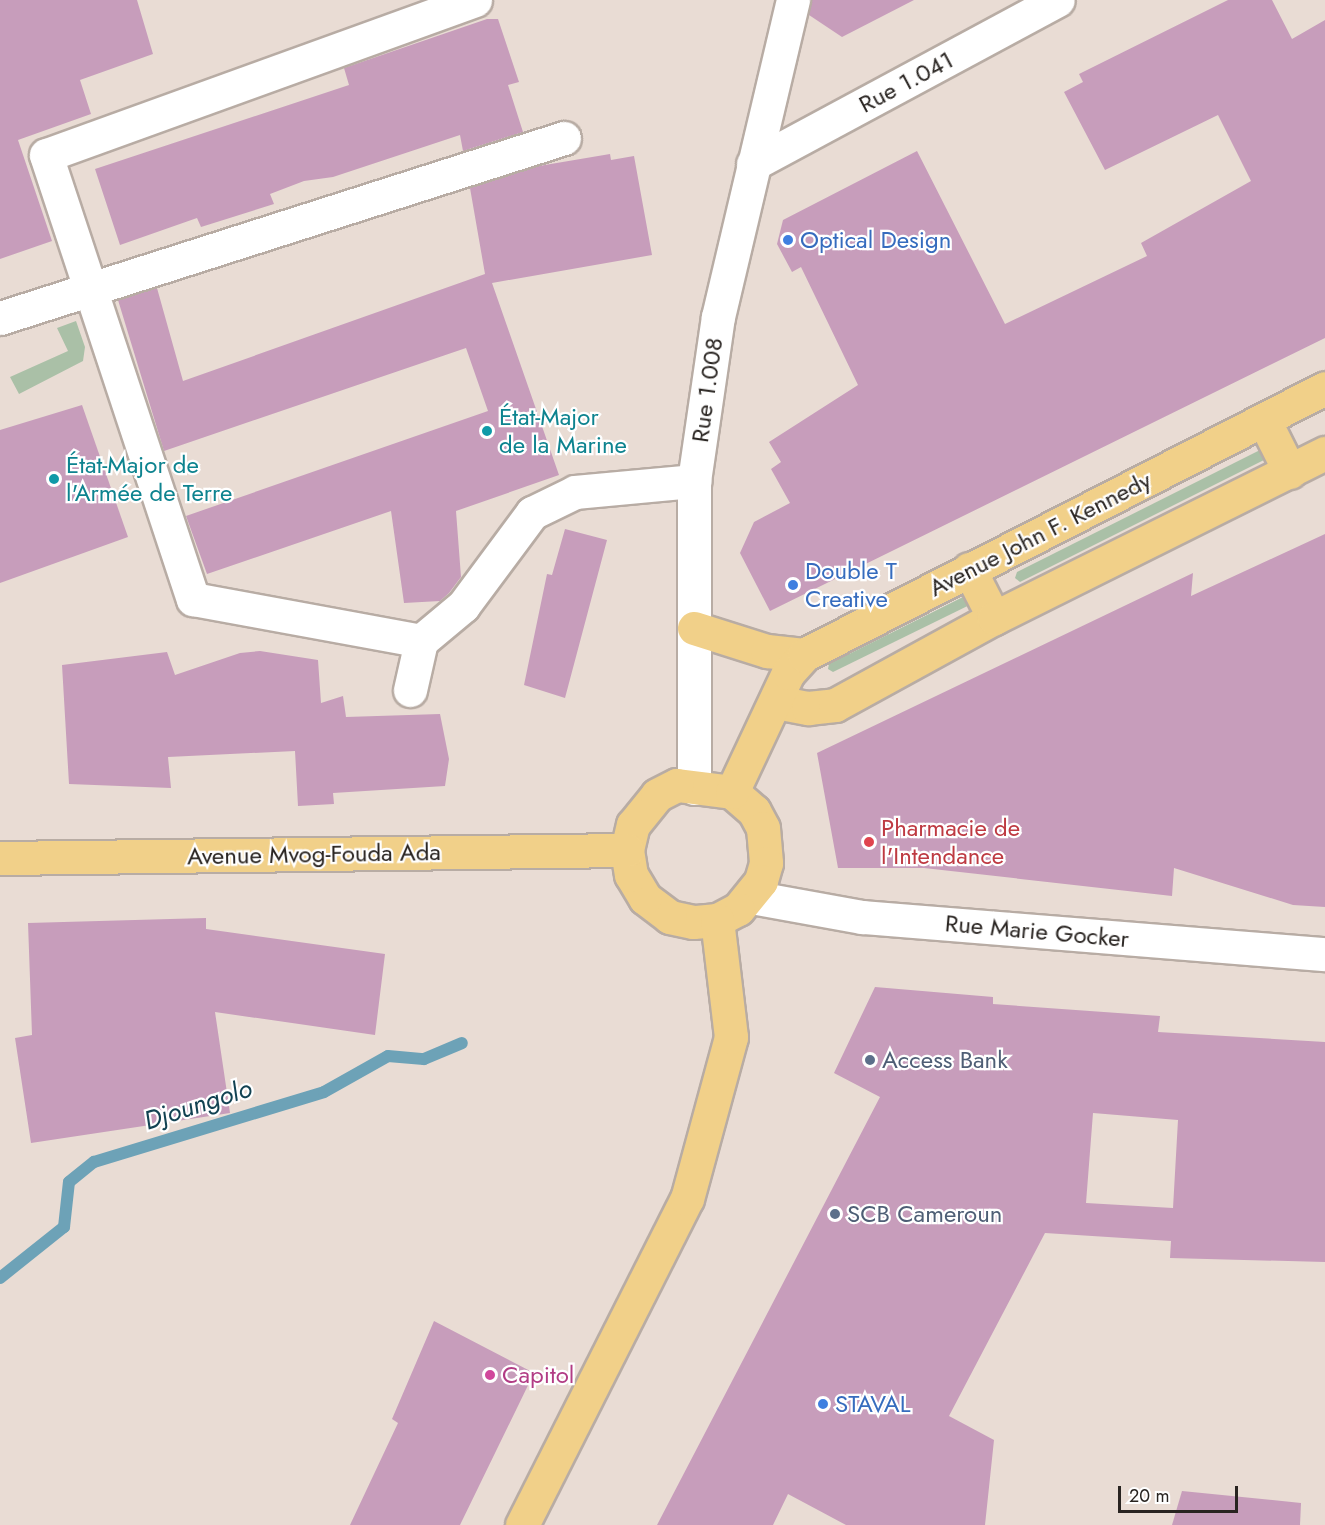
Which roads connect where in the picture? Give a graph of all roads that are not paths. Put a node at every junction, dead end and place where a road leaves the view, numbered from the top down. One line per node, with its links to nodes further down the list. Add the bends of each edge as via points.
1 (475, 0): 6 (street, via 46,155)
2 (793, 0): 5 (street, Rue 1.008)
3 (1058, 0): 5 (street, Rue 1.041)
4 (564, 138): 6 (street)
5 (753, 164): 12 (street, Rue 1.008, via 718,316)
6 (90, 289): 7 (street); 16 (street, via 193,599)
7 (0, 318)
8 (1325, 388): 9 (main road, Avenue John F. Kennedy)
9 (1264, 420): 11 (main road); 13 (main road, Avenue John F. Kennedy)
10 (1325, 453): 11 (main road)
11 (1290, 472): 14 (main road)
12 (694, 481): 15 (street, Rue 1.008); 16 (street, via 575,492 532,513 463,606)
13 (969, 570): 14 (main road); 17 (main road, Avenue John F. Kennedy)
14 (994, 618): 19 (main road, via 835,705 808,708)
15 (694, 628): 17 (main road, via 767,651); 20 (street, Rue 1.008)
16 (421, 641): 18 (street)
17 (804, 655): 19 (main road, Avenue John F. Kennedy, via 788,673)
18 (410, 690)
19 (776, 702): 21 (main road, Avenue John F. Kennedy)
20 (694, 788): 21 (main road, via 714,786); 22 (main road, via 677,785 643,807)
21 (732, 792): 24 (main road, via 754,811 767,846 766,863)
22 (627, 850): 23 (main road, Avenue Mvog-Fouda Ada); 25 (main road, via 631,875 645,898 670,917 693,922)
23 (0, 858)
24 (752, 897): 25 (main road); 26 (street, Rue Marie Gocker, via 862,918)
25 (717, 920): 27 (main road, via 731,1037 687,1199)
26 (1325, 954)
27 (522, 1525)

